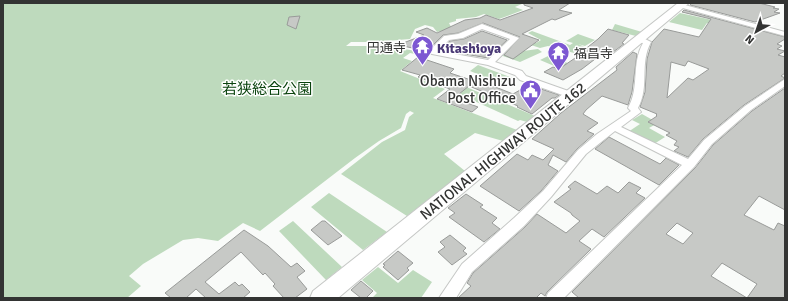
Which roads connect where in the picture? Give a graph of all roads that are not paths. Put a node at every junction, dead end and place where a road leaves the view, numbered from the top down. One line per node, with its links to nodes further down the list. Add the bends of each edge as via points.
1 (682, 4): 2 (street); 3 (highway, NATIONAL HIGHWAY ROUTE 162)
2 (785, 34)
3 (640, 40): 6 (highway, NATIONAL HIGHWAY ROUTE 162); 7 (street, via 647,42 639,61 640,92 633,108 636,112)
4 (490, 63): 4 (street, via 465,59 432,52 447,38 460,36 482,26 515,38); 6 (street)
5 (785, 82): 8 (street, via 734,119 708,142)
6 (571, 95): 9 (highway, NATIONAL HIGHWAY ROUTE 162)
7 (614, 127): 8 (street); 10 (street, via 582,152 543,199 467,268)
8 (690, 164): 11 (street)
9 (321, 298)
10 (448, 298)
11 (554, 298)

